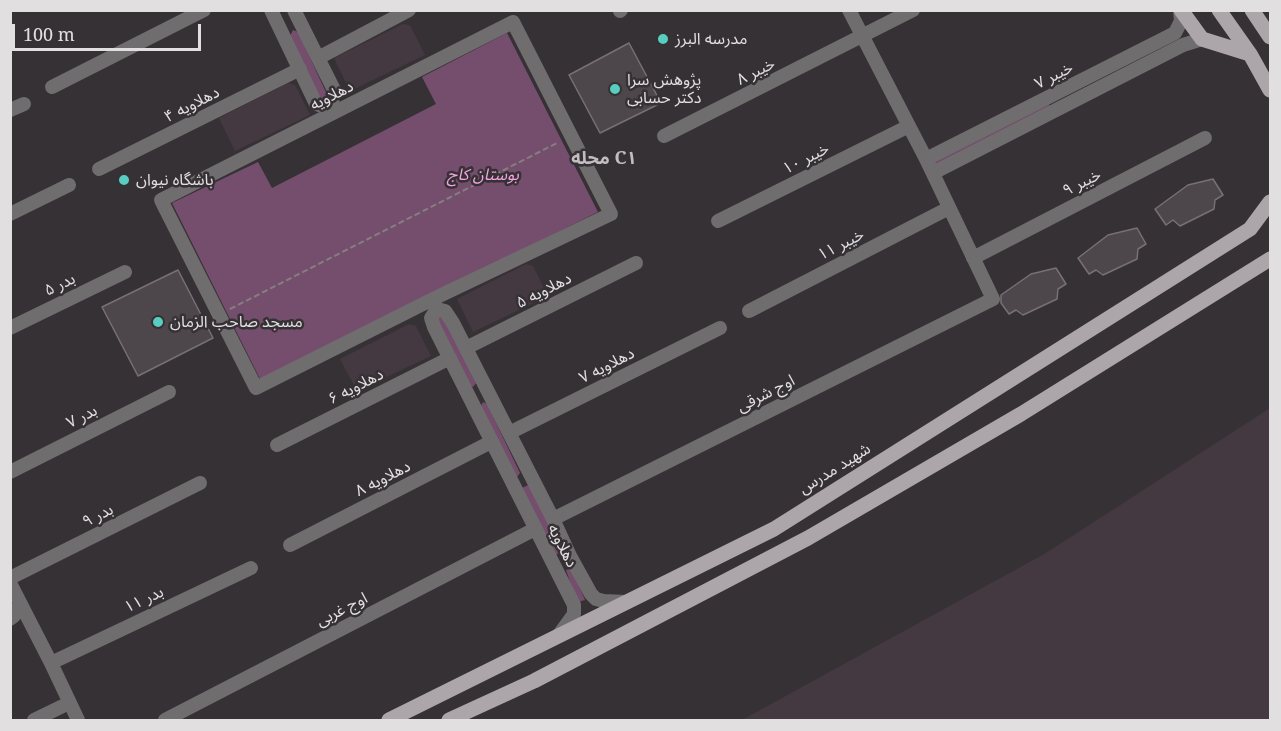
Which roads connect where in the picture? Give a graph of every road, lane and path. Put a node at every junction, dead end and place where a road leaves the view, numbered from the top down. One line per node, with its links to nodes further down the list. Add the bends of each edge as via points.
1 (204, 10): 19 (street)
2 (271, 10): 10 (street, دهلاویه)
3 (410, 10): 17 (street)
4 (849, 10): 12 (street)
5 (913, 10): 12 (street, خیبر ۸)
6 (1181, 10): 11 (street); 14 (main road)
7 (1219, 10): 16 (main road)
8 (1252, 10): 13 (main road)
9 (296, 14): 10 (street); 17 (street, دهلاویه)
10 (279, 27): 18 (street, دهلاویه)
11 (1175, 33): 15 (street, via 1184,36); 20 (street, خیبر ۷)
12 (862, 36): 26 (street); 28 (street, خیبر ۸)
13 (1270, 37)
14 (1202, 39): 15 (street, خیبر ۷); 16 (main road)
15 (1183, 45): 23 (street, خیبر ۷)
16 (1250, 54): 21 (main road)
17 (318, 57): 25 (street, دهلاویه, via 335,92)
18 (300, 69): 25 (street, دهلاویه, via 316,104); 31 (street, دهلاویه ۴)
19 (52, 87)
20 (1062, 90): 23 (street); 30 (street, خیبر ۷)
21 (1270, 90)
22 (24, 104): 24 (street)
23 (1068, 104): 32 (street, خیبر ۷)
24 (10, 110)
25 (331, 111): 27 (street, دهلاویه, via 513,22); 46 (street, دهلاویه, via 161,200)
26 (909, 126): 30 (street); 37 (street, خیبر ۱۰)
27 (571, 136): 44 (street, دهلاویه, via 611,214); 46 (path)
28 (664, 136)
29 (1205, 138): 40 (street, خیبر ۹)
30 (926, 159): 32 (street)
31 (99, 169)
32 (933, 173): 35 (street)
33 (69, 185): 36 (street)
34 (1270, 202): 39 (main road, شهید مدرس)
35 (949, 208): 40 (street); 45 (street, خیبر ۱۱)
36 (10, 214)
37 (718, 221)
38 (1270, 224): 39 (main road)
39 (1250, 229): 69 (main road, شهید مدرس, via 774,529)
40 (973, 258): 61 (street, اوج شرقی, via 993,299)
41 (1270, 259): 78 (main road, via 1021,414 808,538 534,681)
42 (636, 263): 49 (street, دهلاویه ۵)
43 (124, 272): 47 (street, بدر ۵)
44 (435, 304): 46 (street, دهلاویه, via 256,388); 49 (street, دهلاویه, via 445,311); 50 (street, دهلاویه, via 431,318)
45 (749, 311)
46 (219, 315)
47 (10, 328)
48 (720, 328): 54 (street, دهلاویه ۷)
49 (466, 348): 51 (street, دهلاویه)
50 (450, 358): 53 (street, دهلاویه); 56 (street, دهلاویه ۶)
51 (487, 390): 53 (street); 54 (street, دهلاویه)
52 (169, 392): 57 (street, بدر ۷)
53 (469, 397): 55 (street, دهلاویه)
54 (509, 433): 58 (street, دهلاویه)
55 (491, 442): 60 (street, دهلاویه); 63 (street, دهلاویه ۸)
56 (277, 444)
57 (10, 472)
58 (531, 476): 60 (street); 61 (street, دهلاویه)
59 (200, 483): 67 (street, بدر ۹)
60 (513, 483): 62 (street, دهلاویه)
61 (553, 519): 64 (street, دهلاویه)
62 (536, 529): 65 (street, دهلاویه); 76 (street, اوج غربی)
63 (290, 545)
64 (570, 556): 65 (street); 69 (street, دهلاویه, via 596,599)
65 (552, 561): 71 (street, دهلاویه, via 574,605 574,614)
66 (251, 568): 72 (street, بدر ۱۱)
67 (10, 578)
68 (10, 583): 70 (street)
69 (627, 602): 71 (main road, شهید مدرس)
70 (14, 611): 72 (street)
71 (558, 636): 77 (main road, شهید مدرس)
72 (51, 663): 73 (street)
73 (69, 703): 74 (street); 75 (street)
74 (34, 720)
75 (78, 720)
76 (165, 720)
77 (389, 720)
78 (449, 720)

